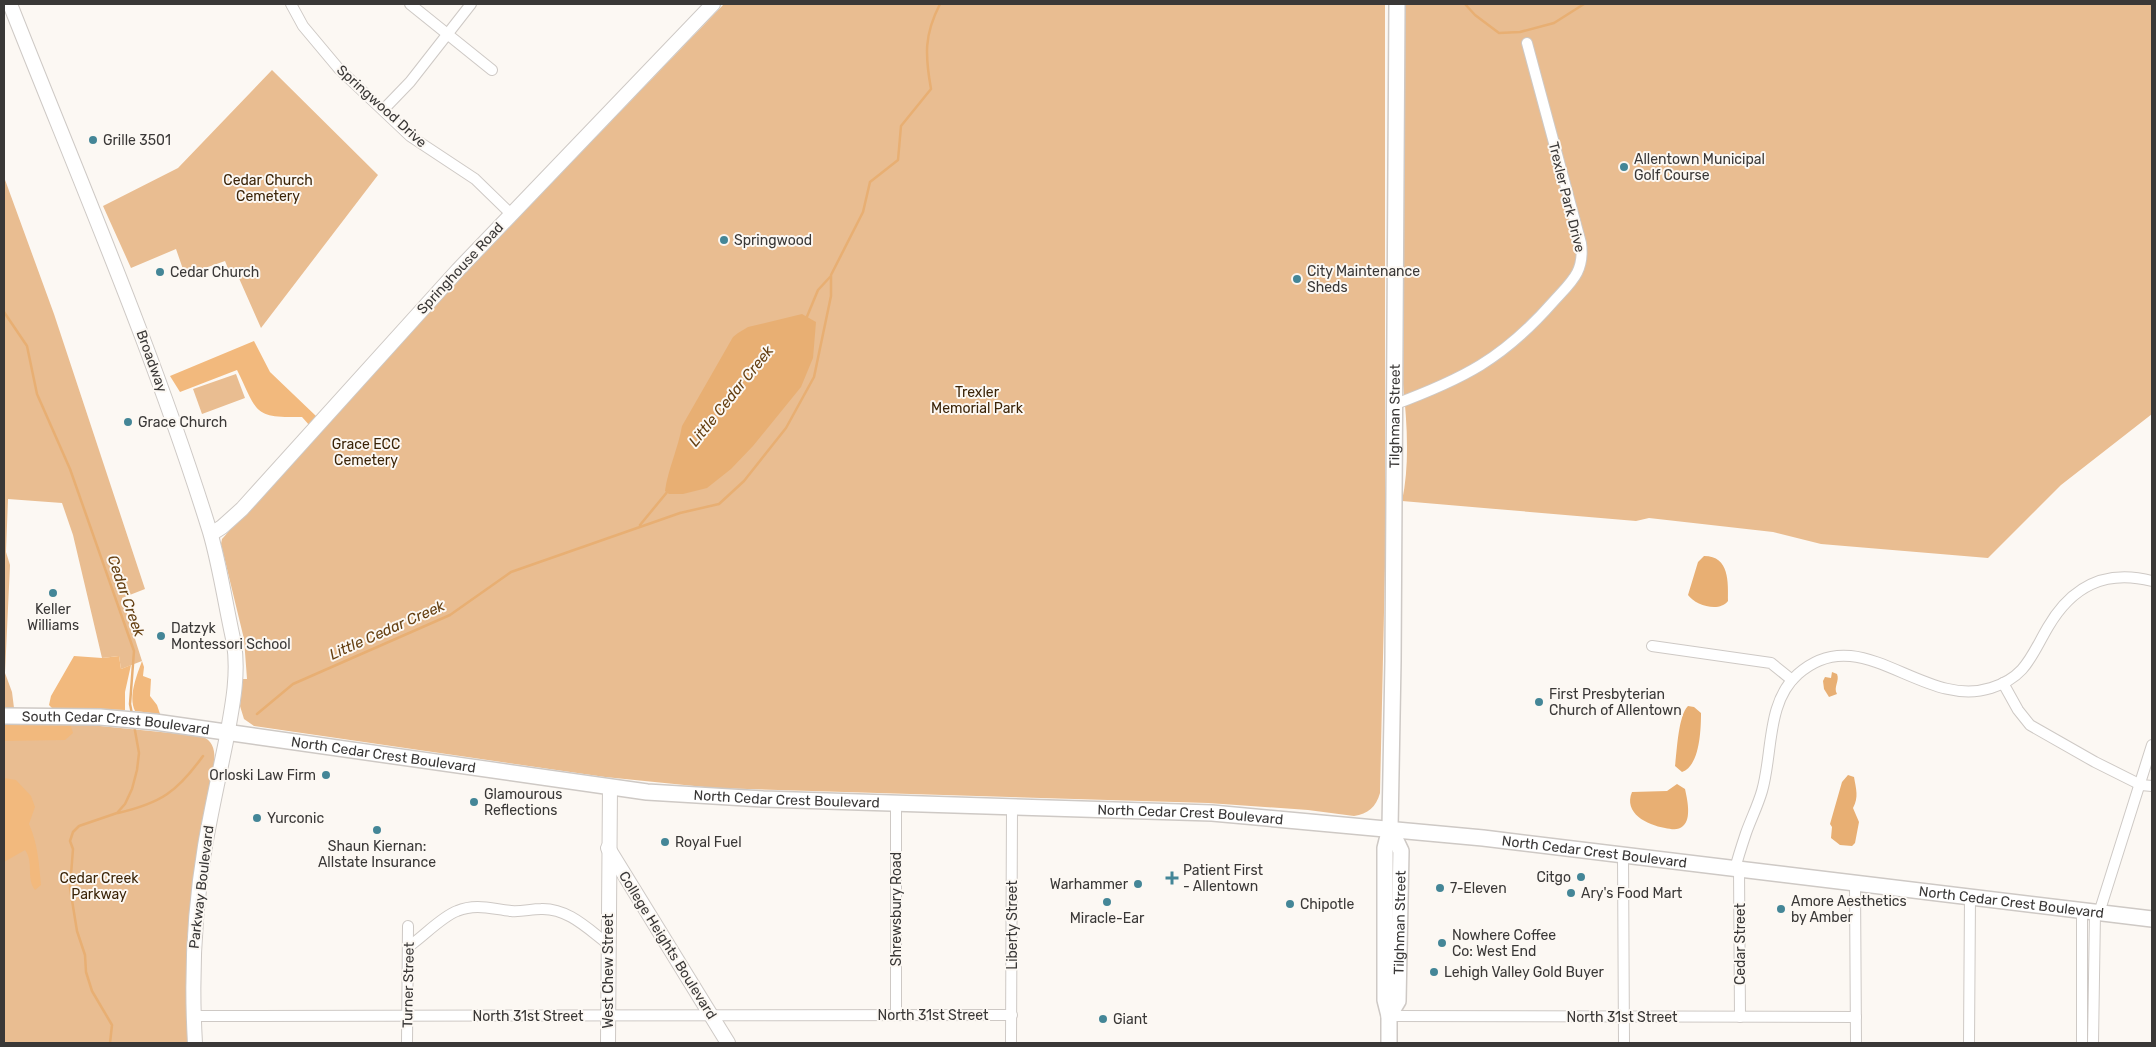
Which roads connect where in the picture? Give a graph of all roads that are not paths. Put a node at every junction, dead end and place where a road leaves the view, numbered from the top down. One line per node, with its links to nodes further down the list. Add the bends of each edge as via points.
1 (10, 4): 13 (street, Broadway, via 145,341 182,443)
2 (291, 4): 10 (street, Springwood Drive, via 303,26 339,68)
3 (410, 4): 7 (street)
4 (471, 4): 7 (street)
5 (713, 4): 11 (street, Springhouse Road)
6 (1397, 4): 12 (main road, Tilghman Street)
7 (447, 35): 9 (street); 10 (street)
8 (1527, 43): 12 (street, Trexler Park Drive, via 1581,243 1582,264 1574,279 1543,313 1516,340 1487,362 1456,380)
9 (492, 70)
10 (383, 110): 11 (street, Springwood Drive, via 423,145 475,179)
11 (511, 214): 13 (street, Springhouse Road, via 242,509)
12 (1393, 405): 26 (main road, Tilghman Street)
13 (210, 534): 19 (street, Broadway, via 236,655 235,691)
14 (2152, 581): 17 (street, via 2133,576 2106,579 2074,593 2056,614 2033,657)
15 (1652, 646): 16 (street, via 1771,663)
16 (1792, 680): 17 (street, via 1816,661 1834,654 1845,654 1953,691 1978,691); 29 (street, Cedar Street, via 1777,709 1762,791)
17 (2003, 683): 21 (street, via 2030,725)
18 (4, 716): 19 (main road, South Cedar Crest Boulevard, via 115,718)
19 (228, 732): 23 (main road, North Cedar Crest Boulevard); 41 (street, Parkway Boulevard, via 200,883 192,952)
20 (2152, 745): 21 (street)
21 (2141, 785): 22 (street); 34 (street)
22 (2152, 786)
23 (610, 787): 24 (main road, North Cedar Crest Boulevard, via 720,797); 27 (street, West Chew Street)
24 (896, 803): 25 (main road, North Cedar Crest Boulevard); 39 (street, Shrewsbury Road)
25 (1012, 807): 26 (main road, North Cedar Crest Boulevard, via 1212,814); 40 (street, Liberty Street)
26 (1390, 828): 28 (main road, North Cedar Crest Boulevard); 45 (main road, Tilghman Street, via 1385,847 1385,1000)
27 (608, 848): 30 (street, College Heights Boulevard); 33 (street, West Chew Street)
28 (1623, 855): 29 (main road, North Cedar Crest Boulevard); 46 (street)
29 (1737, 870): 31 (main road, North Cedar Crest Boulevard); 47 (street, Cedar Street)
30 (625, 875): 33 (street, West Chew Street, via 616,882); 44 (street, College Heights Boulevard)
31 (1855, 884): 32 (main road, North Cedar Crest Boulevard); 48 (street)
32 (1970, 898): 34 (main road, North Cedar Crest Boulevard); 57 (street)
33 (608, 899): 37 (street, West Chew Street)
34 (2092, 912): 35 (main road, North Cedar Crest Boulevard); 58 (street); 59 (street)
35 (2152, 919)
36 (408, 926): 38 (street, Turner Street)
37 (608, 944): 38 (street, via 575,918 560,912 541,909 510,911 485,906 458,911); 43 (street, West Chew Street)
38 (408, 947): 42 (street, Turner Street)
39 (896, 1015): 40 (street, North 31st Street); 44 (street, North 31st Street)
40 (1012, 1015): 53 (street, Liberty Street)
41 (194, 1016): 42 (street, North 31st Street); 49 (street, Parkway Boulevard)
42 (407, 1016): 43 (street, North 31st Street); 50 (street, Turner Street)
43 (608, 1016): 44 (street, North 31st Street); 51 (street, West Chew Street)
44 (711, 1016): 52 (street, College Heights Boulevard)
45 (1389, 1016): 46 (street, North 31st Street); 54 (main road, Tilghman Street)
46 (1624, 1017): 47 (street, North 31st Street); 55 (street)
47 (1740, 1017): 48 (street, North 31st Street)
48 (1856, 1017): 56 (street)
49 (196, 1043)
50 (407, 1043)
51 (608, 1043)
52 (728, 1043)
53 (1012, 1043)
54 (1389, 1043)
55 (1624, 1043)
56 (1856, 1043)
57 (1970, 1043)
58 (2082, 1043)
59 (2094, 1043)

